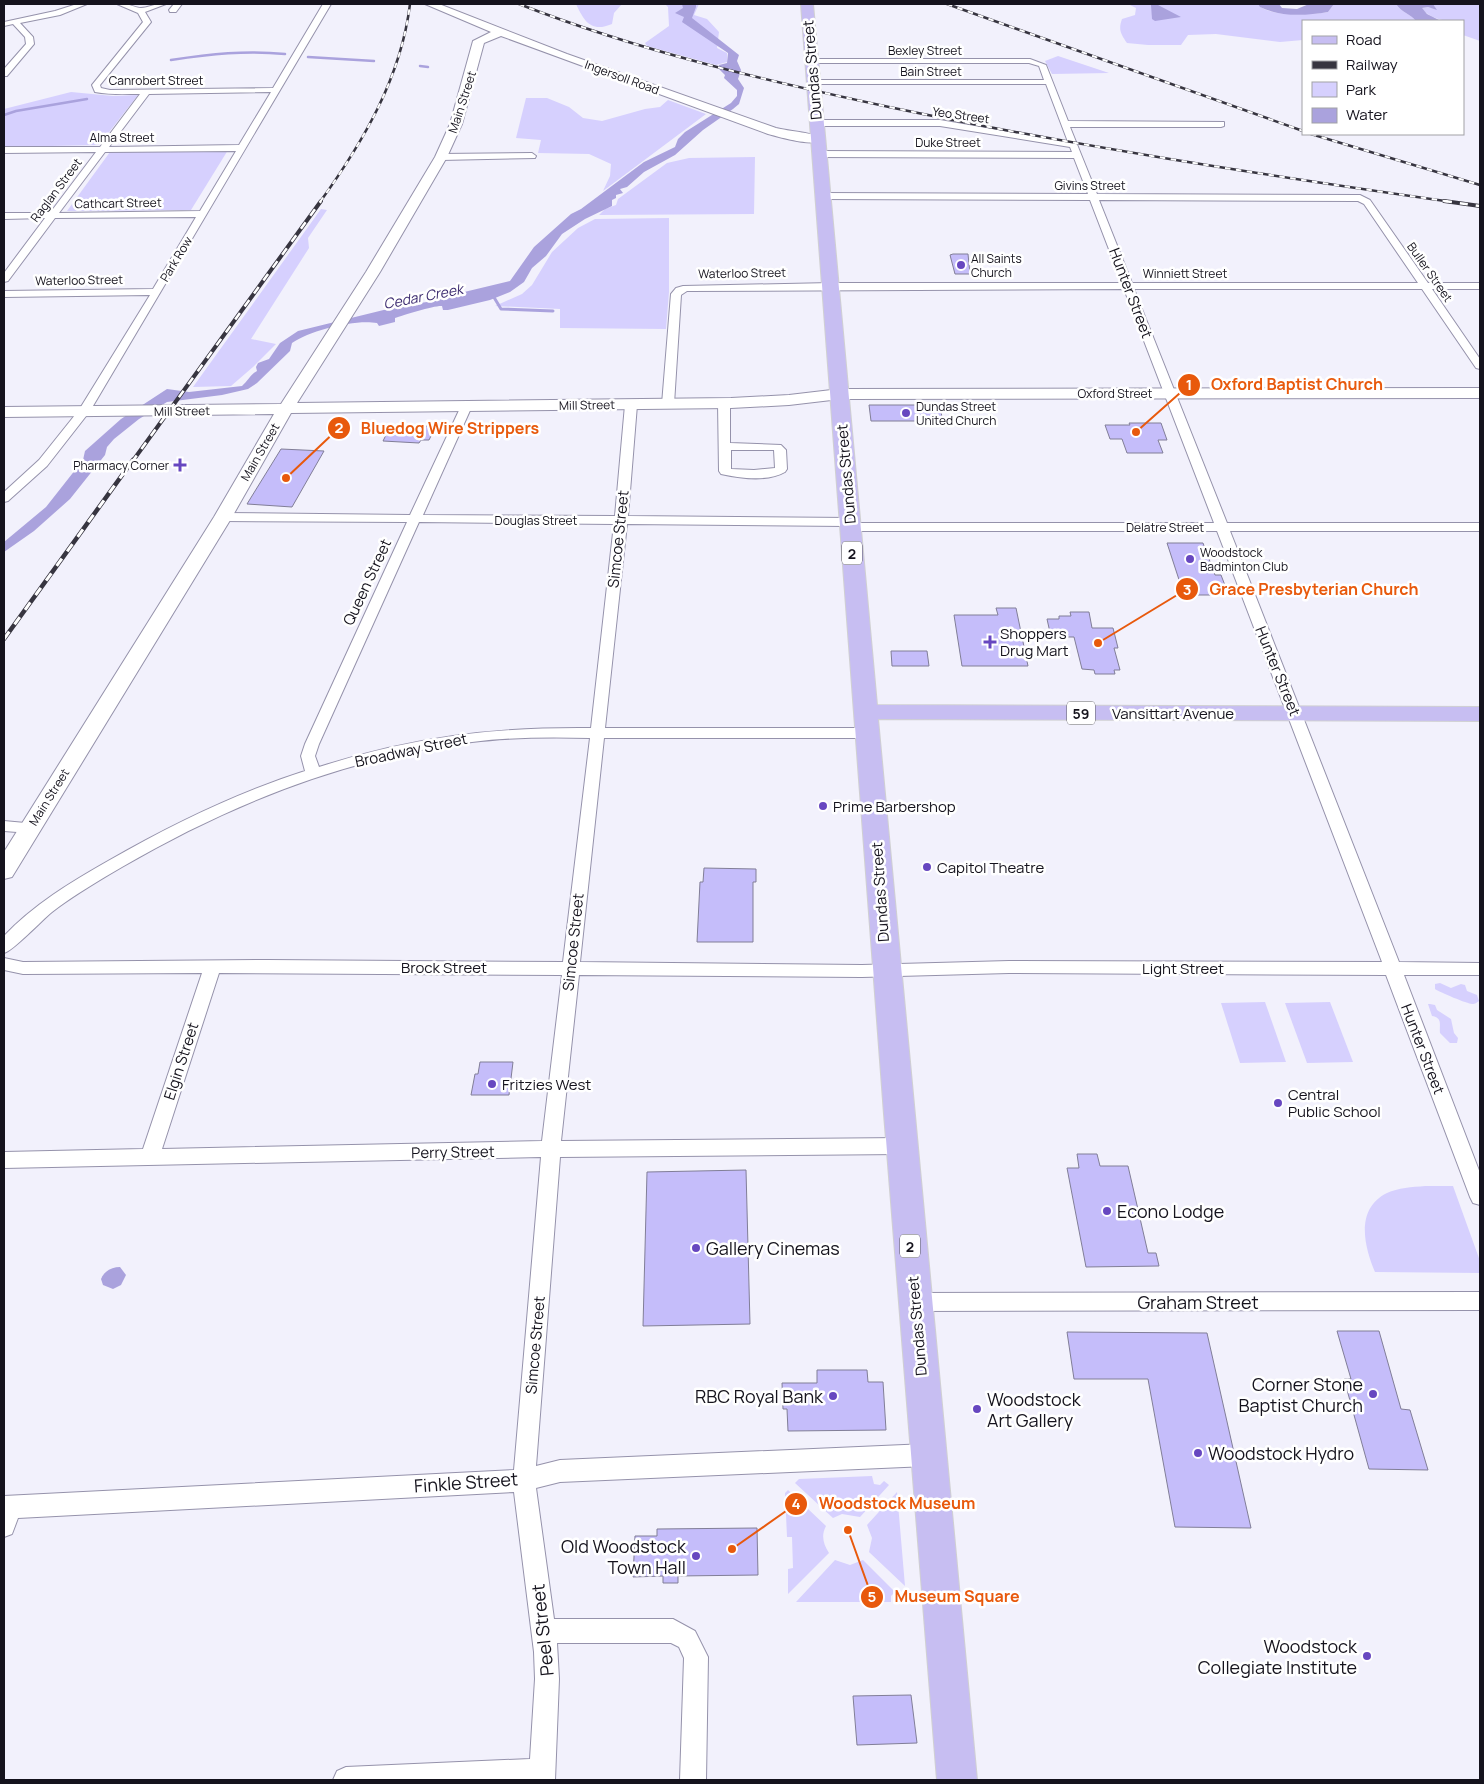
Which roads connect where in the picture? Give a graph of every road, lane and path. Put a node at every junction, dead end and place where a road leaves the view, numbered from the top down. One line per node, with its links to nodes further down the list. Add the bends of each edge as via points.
1 (83, 4): 8 (street)
2 (121, 4): 7 (street)
3 (162, 4): 7 (street)
4 (327, 4): 16 (street, Park Row)
5 (430, 4): 10 (main road, Ingersoll Road)
6 (807, 4): 11 (main road, Dundas Street / 2)
7 (140, 11): 17 (street, Canrobert Street, via 147,18 144,27 96,88 107,92)
8 (15, 22): 9 (street); 13 (street, via 29,38 30,44)
9 (4, 24)
10 (500, 32): 21 (main road, Ingersoll Road); 29 (main road, Main Street, via 479,41 456,124)
11 (812, 61): 12 (street, Bexley Street); 14 (main road, Dundas Street / 2)
12 (1039, 62): 15 (street, Hunter Street)
13 (4, 74)
14 (813, 82): 15 (street, Bain Street); 18 (main road, Dundas Street / 2)
15 (1048, 82): 19 (street, Hunter Street)
16 (276, 90): 17 (street, Canrobert Street); 24 (street, Park Row)
17 (146, 92): 25 (street, Raglan Street)
18 (816, 122): 21 (main road, via 804,128); 22 (main road, Dundas Street / 2); 23 (street, Yeo Street, via 940,123)
19 (1064, 124): 20 (street); 23 (street, Hunter Street)
20 (1221, 124)
21 (772, 131): 22 (main road, Ingersoll Road); 27 (main road)
22 (818, 139): 27 (main road, Dundas Street / 2)
23 (1072, 145): 28 (street, Hunter Street)
24 (241, 148): 25 (street, Alma Street); 34 (street, Park Row)
25 (102, 149): 26 (street, Alma Street); 36 (street, Raglan Street)
26 (4, 150)
27 (809, 152): 28 (street, Duke Street); 31 (main road, Dundas Street / 2)
28 (1076, 154): 32 (street, Hunter Street)
29 (442, 156): 30 (street); 52 (main road, Main Street)
30 (532, 156)
31 (823, 196): 32 (street, Givins Street); 38 (main road, Dundas Street / 2)
32 (1093, 197): 33 (street, Givins Street); 39 (street, Hunter Street)
33 (1357, 197): 40 (street, Buller Street, via 1367,202)
34 (203, 214): 36 (street, Cathcart Street); 42 (street, Park Row)
35 (4, 216): 36 (street, Cathcart Street)
36 (52, 216): 37 (street, Raglan Street)
37 (4, 279)
38 (830, 286): 39 (street, Winniett Street); 47 (main road, Dundas Street / 2); 49 (street, Waterloo Street, via 694,287 678,291)
39 (1129, 286): 40 (street, Winniett Street); 45 (street, Hunter Street)
40 (1425, 286): 41 (street, Winniett Street); 44 (street, Buller Street)
41 (1480, 286)
42 (156, 292): 43 (street, Waterloo Street); 53 (street, Park Row)
43 (4, 294)
44 (1480, 366)
45 (1170, 393): 46 (main road, Oxford Street); 47 (main road, Oxford Street); 61 (street, Hunter Street)
46 (1480, 393)
47 (840, 394): 48 (main road, Mill Street); 60 (main road, Dundas Street / 2)
48 (724, 403): 49 (main road, Mill Street); 55 (street)
49 (668, 404): 50 (main road, Mill Street)
50 (631, 405): 51 (main road, Mill Street); 59 (street, Simcoe Street)
51 (466, 406): 52 (main road, Mill Street); 58 (street, Queen Street)
52 (286, 408): 53 (main road, Mill Street); 57 (main road, Main Street)
53 (84, 410): 54 (main road, Mill Street); 56 (street, Park Row, via 43,463)
54 (4, 412)
55 (724, 446): 55 (street, via 724,469 727,472 774,473 781,468 777,447)
56 (4, 498)
57 (223, 517): 58 (street, Douglas Street); 69 (main road, Main Street)
58 (414, 519): 59 (street, Douglas Street); 67 (street, Queen Street, via 312,744 308,756)
59 (621, 521): 60 (street, Douglas Street); 66 (street, Simcoe Street)
60 (850, 525): 61 (street, Delatre Street); 65 (main road, Dundas Street / 2)
61 (1222, 527): 62 (street, Delatre Street); 63 (street, Hunter Street)
62 (1480, 527)
63 (1295, 714): 64 (main road, Vansittart Avenue / 59); 65 (main road, Vansittart Avenue / 59); 75 (street, Hunter Street)
64 (1480, 714)
65 (867, 722): 66 (street, Broadway Street); 76 (main road, Dundas Street / 2)
66 (597, 733): 67 (street, Broadway Street, via 515,733 471,737 422,745); 74 (street, Simcoe Street)
67 (313, 772): 71 (street, Broadway Street, via 214,812 138,852 66,895)
68 (4, 826): 69 (street)
69 (30, 828): 70 (main road, Main Street)
70 (4, 871)
71 (4, 947)
72 (4, 964): 73 (street, Brock Street, via 23,968)
73 (212, 967): 74 (street, Brock Street); 80 (street, Elgin Street)
74 (570, 968): 76 (street, Brock Street); 79 (street, Simcoe Street)
75 (1392, 968): 76 (street, Light Street); 77 (street, Light Street); 82 (street, Hunter Street)
76 (886, 969): 78 (main road, Dundas Street / 2)
77 (1480, 969)
78 (902, 1146): 79 (street, Perry Street); 84 (main road, Dundas Street / 2)
79 (551, 1149): 80 (street, Perry Street); 86 (street, Simcoe Street)
80 (150, 1156): 81 (street, Perry Street)
81 (4, 1160)
82 (1480, 1198)
83 (1480, 1301): 84 (street, Graham Street)
84 (915, 1302): 85 (main road, Dundas Street / 2)
85 (927, 1455): 86 (street, Finkle Street, via 551,1471); 92 (main road, Dundas Street / 2)
86 (524, 1480): 87 (street, Finkle Street); 88 (street, Peel Street)
87 (5, 1513)
88 (544, 1631): 89 (street, Peel Street, via 547,1679); 91 (street, via 673,1631 687,1639 696,1656)
89 (542, 1776): 90 (street)
90 (346, 1780)
91 (693, 1780)
92 (956, 1780)

